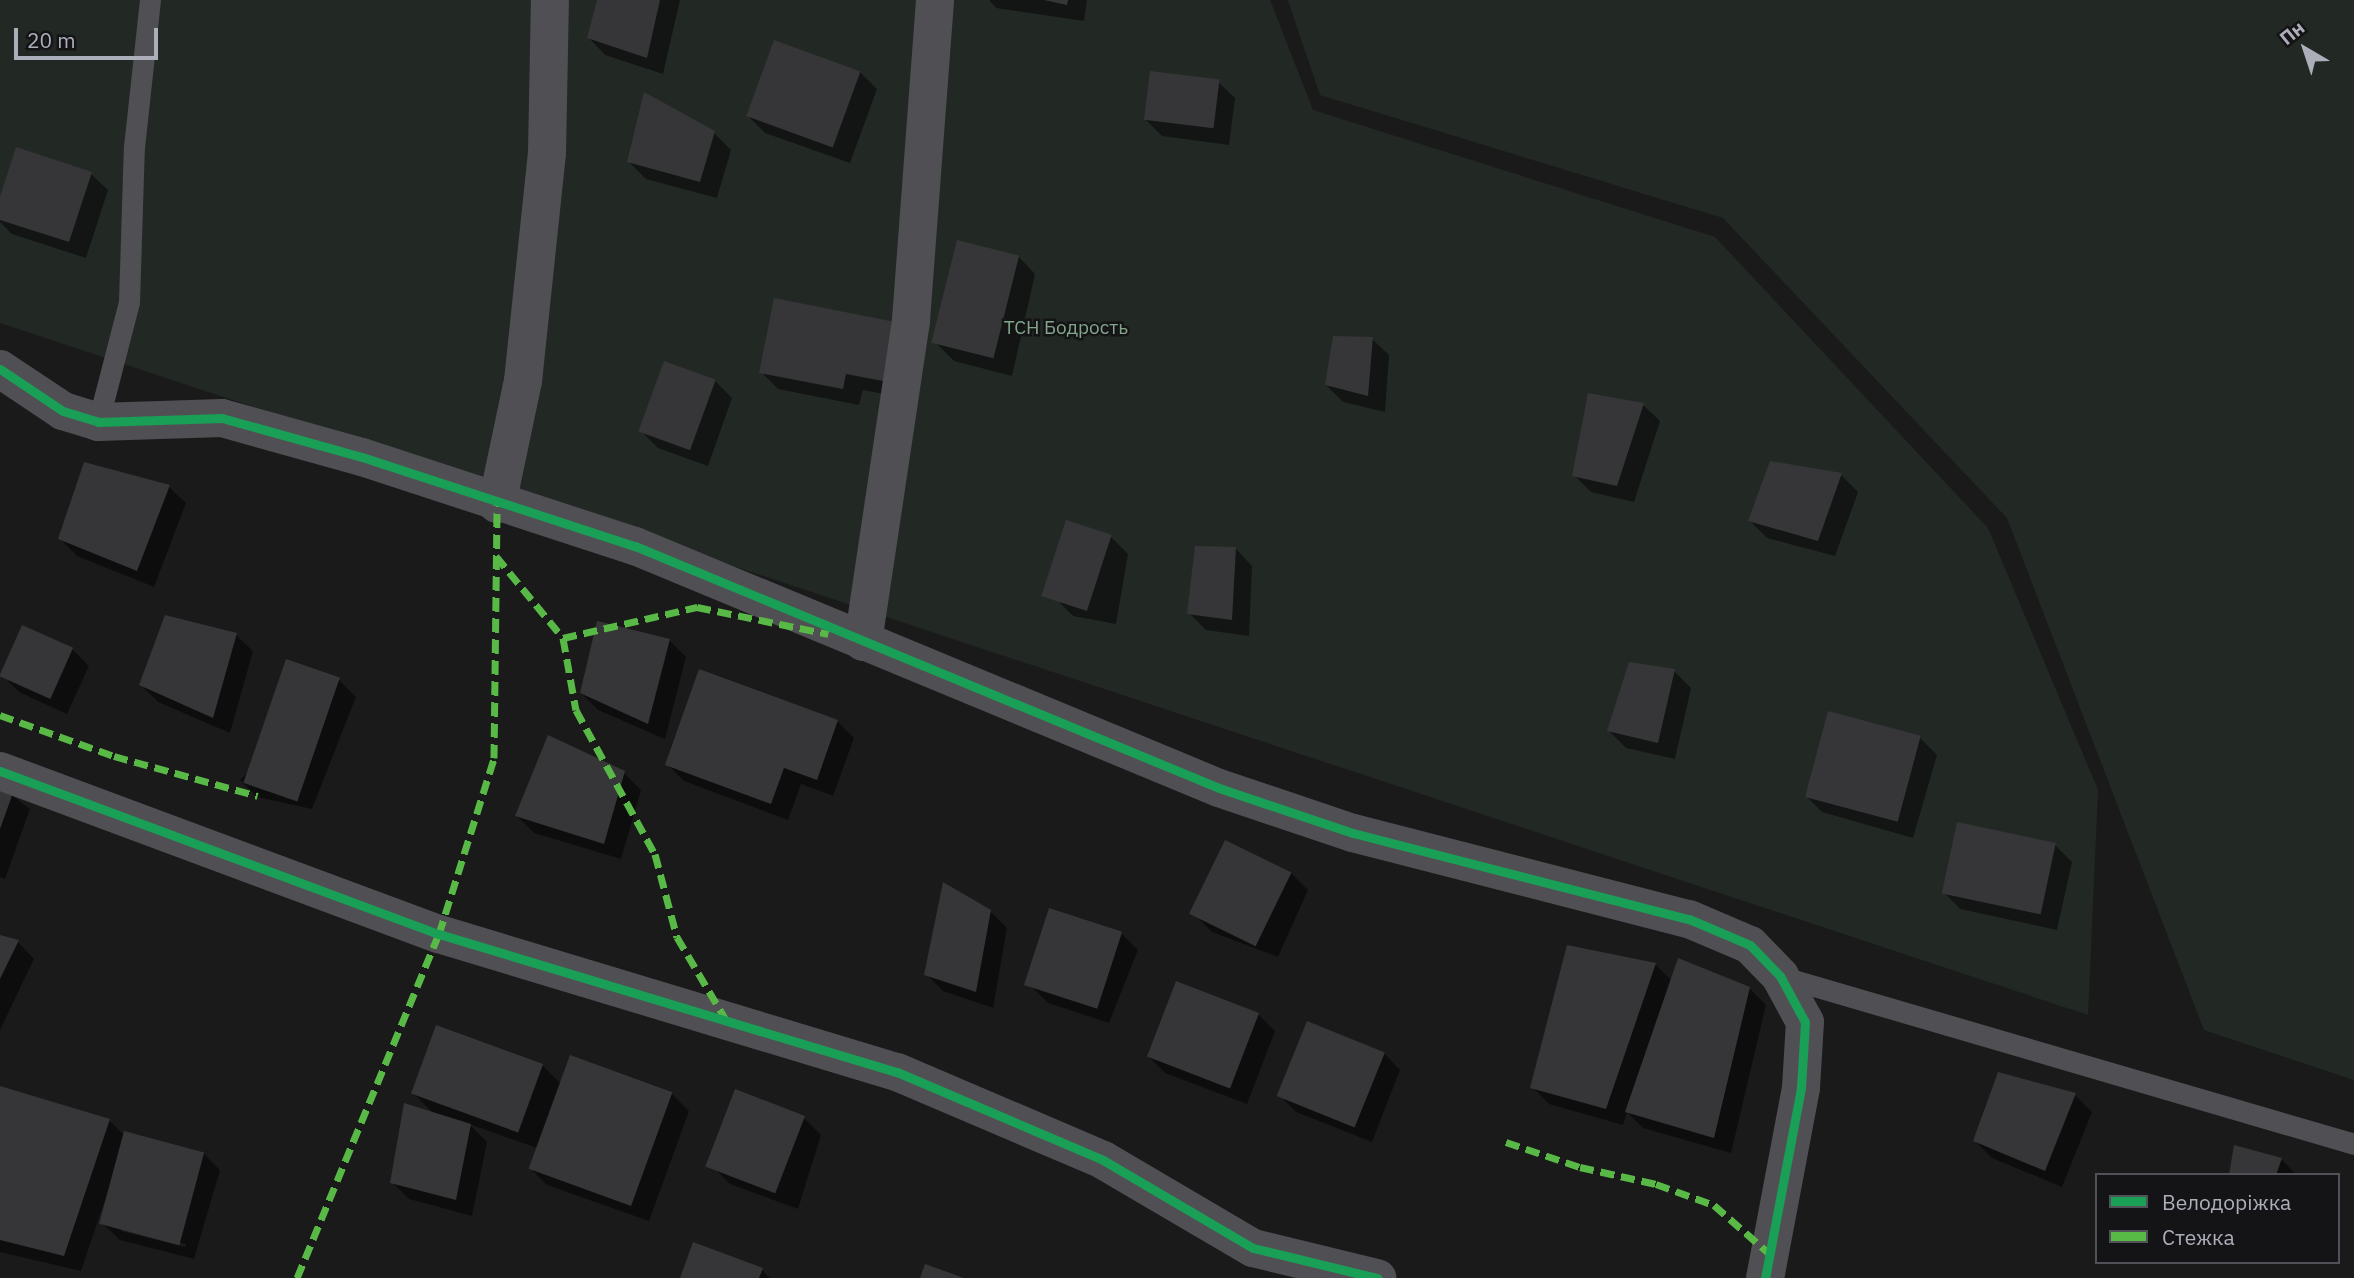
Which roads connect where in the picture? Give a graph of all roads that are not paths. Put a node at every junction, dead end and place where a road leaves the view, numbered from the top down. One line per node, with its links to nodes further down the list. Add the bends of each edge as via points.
1 (150, 0): 5 (lane, via 134,148 129,302)
2 (550, 0): 6 (street, via 547,153 523,381)
3 (935, 0): 7 (street, via 911,320)
4 (0, 369): 5 (street, via 63,411)
5 (98, 422): 6 (street, via 222,418 362,457)
6 (497, 504): 7 (street, via 635,546)
7 (863, 642): 9 (street, via 1219,788 1353,833 1689,919 1750,945)
8 (0, 771): 11 (street, via 439,934 897,1072 1103,1160 1253,1248)
9 (1780, 976): 10 (lane); 12 (street, via 1805,1022 1801,1088)
10 (2354, 1144)
11 (1377, 1278)
12 (1765, 1278)

